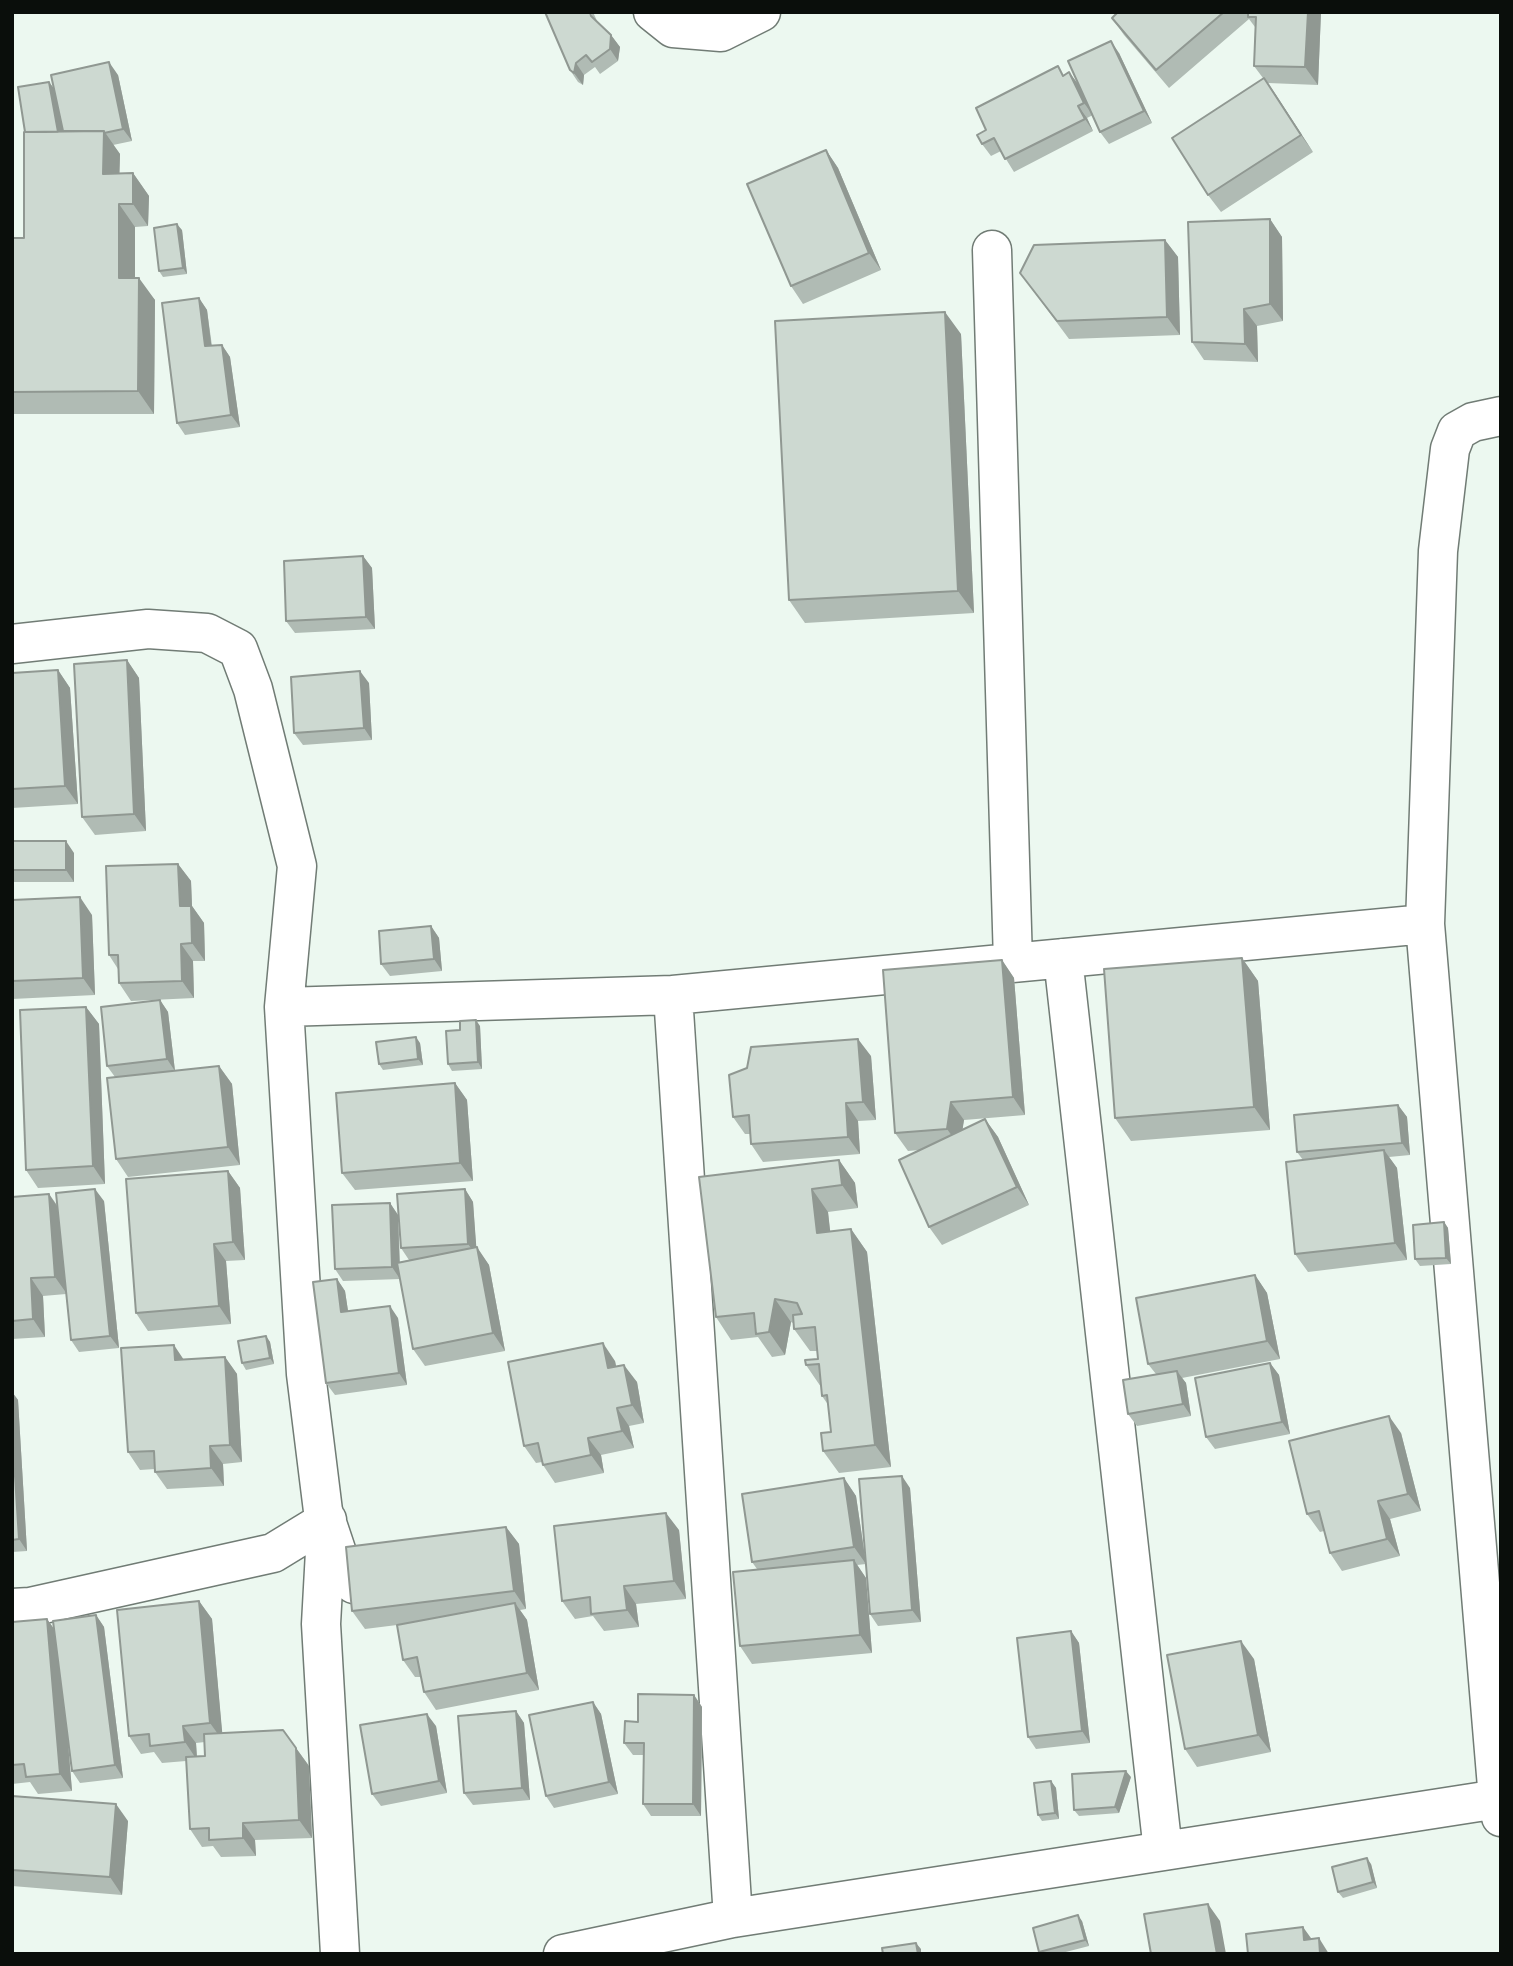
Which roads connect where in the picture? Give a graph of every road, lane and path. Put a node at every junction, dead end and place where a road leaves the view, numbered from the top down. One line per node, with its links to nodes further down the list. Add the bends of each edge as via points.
1 (653, 12): 2 (street, via 673,28 721,32)
2 (761, 12)
3 (992, 250): 8 (street)
4 (1501, 416): 6 (street, via 1473,422 1458,431 1450,449 1438,551)
5 (12, 644): 10 (street, via 148,629 207,633 238,649 253,690 297,866)
6 (1425, 924): 7 (street); 14 (street)
7 (1063, 958): 8 (street); 15 (street)
8 (1013, 962): 9 (street)
9 (673, 995): 10 (street); 16 (street)
10 (284, 1007): 11 (street, via 306,1374)
11 (327, 1520): 12 (street, via 341,1565); 13 (street, via 273,1553); 17 (street, via 321,1624)
12 (354, 1584)
13 (12, 1608)
14 (1500, 1805): 15 (street)
15 (1163, 1851): 16 (street)
16 (733, 1918): 18 (street)
17 (340, 1954)
18 (563, 1954)

